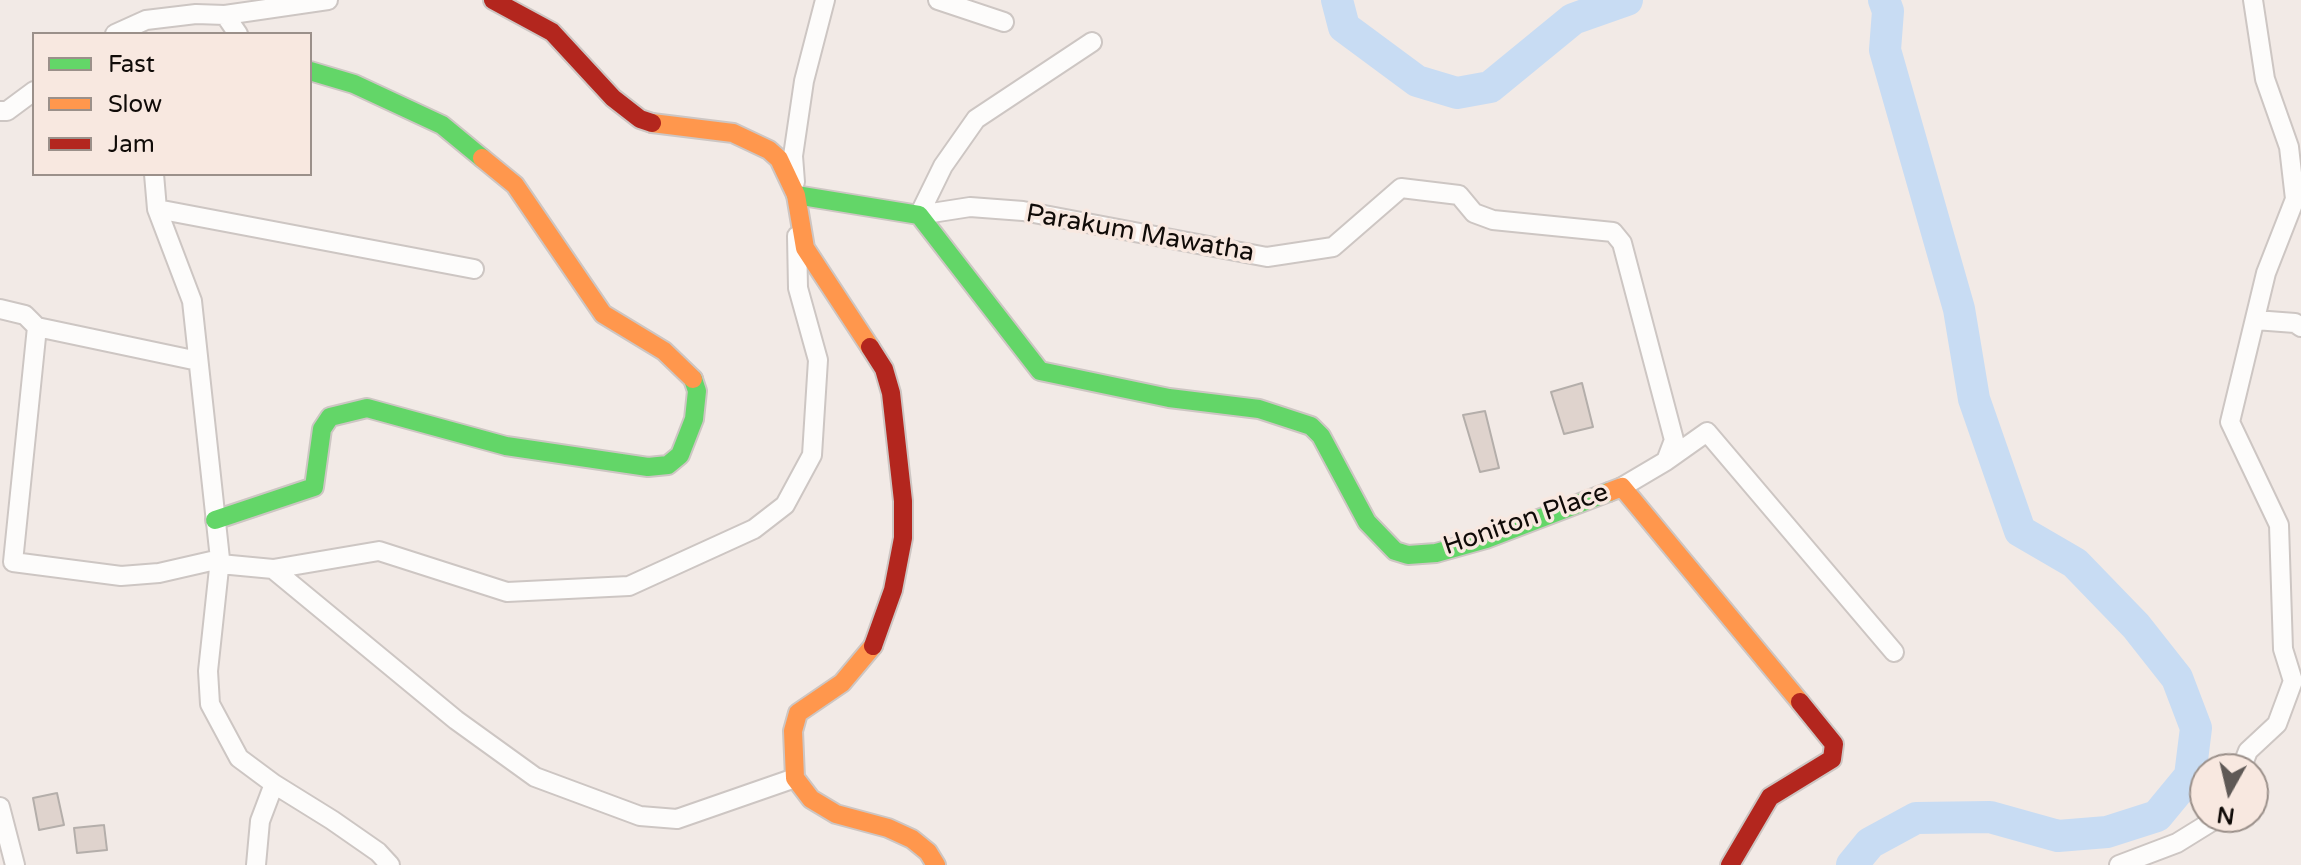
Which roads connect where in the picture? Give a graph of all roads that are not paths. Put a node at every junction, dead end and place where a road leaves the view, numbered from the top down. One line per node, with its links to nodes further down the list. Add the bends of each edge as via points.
1 (328, 0): 6 (street)
2 (493, 0): 16 (street, via 552,32 613,98 640,119 733,133 769,150)
3 (825, 0): 16 (street, via 804,81 793,156)
4 (938, 0): 7 (street)
5 (2253, 0): 21 (street, via 2265,79 2289,147 2295,199 2266,273)
6 (225, 15): 8 (street); 10 (street)
7 (1004, 22)
8 (174, 25): 9 (street, via 146,20)
9 (119, 32)
10 (237, 32)
11 (1092, 42): 18 (street, via 976,119 943,166)
12 (312, 72): 27 (street, via 354,84 442,125 515,185 603,314 692,375 697,391 694,419 680,455 668,465 648,467 506,446 367,408 344,412 330,417 322,429 314,487)
13 (32, 92): 14 (street)
14 (0, 111)
15 (154, 176): 17 (street)
16 (796, 195): 18 (street); 30 (street, via 798,288 818,360 812,455 785,505 754,529 629,586 507,592 379,551); 33 (street, via 805,248 884,369 891,393 903,538 893,590 871,653 842,683 798,713 793,731)
17 (157, 209): 19 (street); 24 (street, via 192,301)
18 (919, 215): 25 (street, Parakum Mawatha, via 970,207 1023,211 1267,257 1333,247 1401,188 1459,195 1474,213 1493,220 1613,232 1622,243 1674,440); 26 (street, Honiton Place, via 1040,371 1169,398 1259,409 1311,426 1367,522 1395,551 1436,553 1486,539)
19 (474, 269)
20 (0, 309): 22 (street, via 25,315)
21 (2255, 320): 23 (street); 32 (street, via 2230,422 2279,525 2283,649 2293,681 2277,724)
22 (37, 327): 24 (street); 29 (street)
23 (2301, 327)
24 (198, 361): 27 (street)
25 (1666, 461): 26 (street); 31 (street, via 1707,432)
26 (1622, 487): 41 (street, Honiton Place, via 1834,744 1832,759 1770,797)
27 (215, 520): 28 (street)
28 (220, 562): 29 (street, via 121,576); 30 (street); 34 (street, via 208,671 210,704 239,758)
29 (7, 564)
30 (273, 569): 33 (street, via 456,720 535,777 640,816 677,819)
31 (1894, 652)
32 (2247, 753)
33 (795, 778): 40 (street, via 811,799 836,814 912,839)
34 (274, 784): 38 (street, via 260,821); 39 (street)
35 (0, 807): 37 (street)
36 (2193, 833): 42 (street)
37 (15, 865)
38 (256, 865)
39 (390, 865)
40 (936, 865)
41 (1730, 865)
42 (2119, 865)

